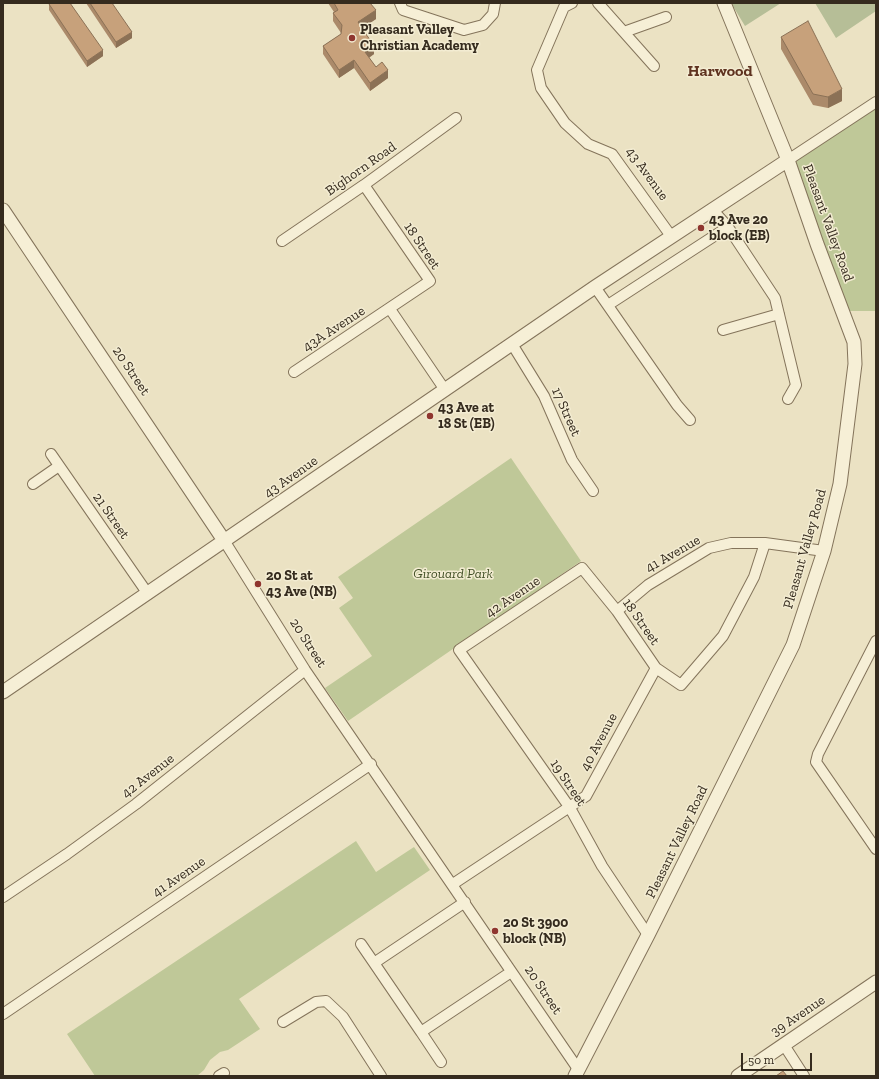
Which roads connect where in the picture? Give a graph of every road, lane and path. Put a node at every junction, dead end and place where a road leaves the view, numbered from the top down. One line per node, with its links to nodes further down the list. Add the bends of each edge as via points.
1 (400, 3): 2 (street, via 404,10 464,30 483,25 494,14)
2 (495, 3)
3 (572, 3): 16 (street, 43 Avenue, via 564,7 537,70 541,88 566,122 588,144 612,154)
4 (598, 3): 7 (street)
5 (724, 3): 11 (street, Pleasant Valley Road)
6 (666, 17): 7 (street)
7 (624, 32): 8 (street)
8 (654, 66)
9 (876, 102): 11 (street, 43 Avenue)
10 (456, 118): 12 (street, Bighorn Road)
11 (788, 160): 13 (street, 43 Avenue); 34 (street, Pleasant Valley Road, via 854,342 855,364 840,484)
12 (364, 185): 17 (street, Bighorn Road); 20 (street, 18 Street, via 430,281)
13 (712, 209): 15 (street); 16 (street, 43 Avenue)
14 (3, 210): 32 (street, 20 Street)
15 (728, 227): 19 (street); 21 (street, via 775,298)
16 (671, 236): 18 (street, 43 Avenue)
17 (282, 241)
18 (595, 287): 19 (street); 23 (street, 43 Avenue)
19 (608, 305): 27 (street)
20 (390, 309): 24 (street, 43A Avenue); 25 (street)
21 (778, 314): 22 (street); 26 (street, via 796,384)
22 (723, 330)
23 (512, 344): 25 (street, 43 Avenue); 31 (street, 17 Street, via 544,396 572,460)
24 (294, 372)
25 (445, 390): 32 (street, 43 Avenue)
26 (788, 399)
27 (690, 420)
28 (51, 454): 29 (street, 21 Street)
29 (59, 466): 30 (street); 36 (street, 21 Street)
30 (33, 484)
31 (594, 491)
32 (225, 542): 36 (street, 43 Avenue); 41 (street, 20 Street)
33 (765, 543): 34 (street, 41 Avenue); 37 (street, 41 Avenue, via 731,543 710,548 648,585); 40 (street, 18 Street, via 754,577 723,636 681,685)
34 (824, 551): 49 (street, Pleasant Valley Road, via 793,645)
35 (582, 568): 37 (street, 18 Street); 39 (street, 42 Avenue)
36 (148, 594): 42 (street, 43 Avenue)
37 (617, 611): 40 (street, 18 Street)
38 (876, 641): 45 (street, via 816,762)
39 (459, 650): 44 (street, 19 Street)
40 (656, 668): 44 (street, 40 Avenue, via 586,796)
41 (305, 670): 43 (street, 20 Street); 47 (street, 42 Avenue, via 136,804)
42 (3, 692)
43 (371, 764): 46 (street, 20 Street); 54 (street, 41 Avenue)
44 (570, 808): 46 (street, 40 Avenue); 49 (street, 19 Street, via 602,866)
45 (876, 848)
46 (453, 884): 48 (street, 20 Street)
47 (3, 896)
48 (465, 902): 51 (street); 52 (street, 20 Street)
49 (648, 935): 59 (street, Pleasant Valley Road)
50 (361, 944): 51 (street)
51 (374, 963): 56 (street)
52 (511, 972): 56 (street); 59 (street, 20 Street)
53 (876, 982): 57 (street, 39 Avenue)
54 (3, 1014)
55 (283, 1022): 60 (street, via 316,1002 326,1001 343,1017)
56 (421, 1032): 58 (street)
57 (784, 1045): 61 (street, 39 Avenue); 62 (street)
58 (441, 1062)
59 (576, 1073)
60 (381, 1076)
61 (738, 1076)
62 (804, 1076)

